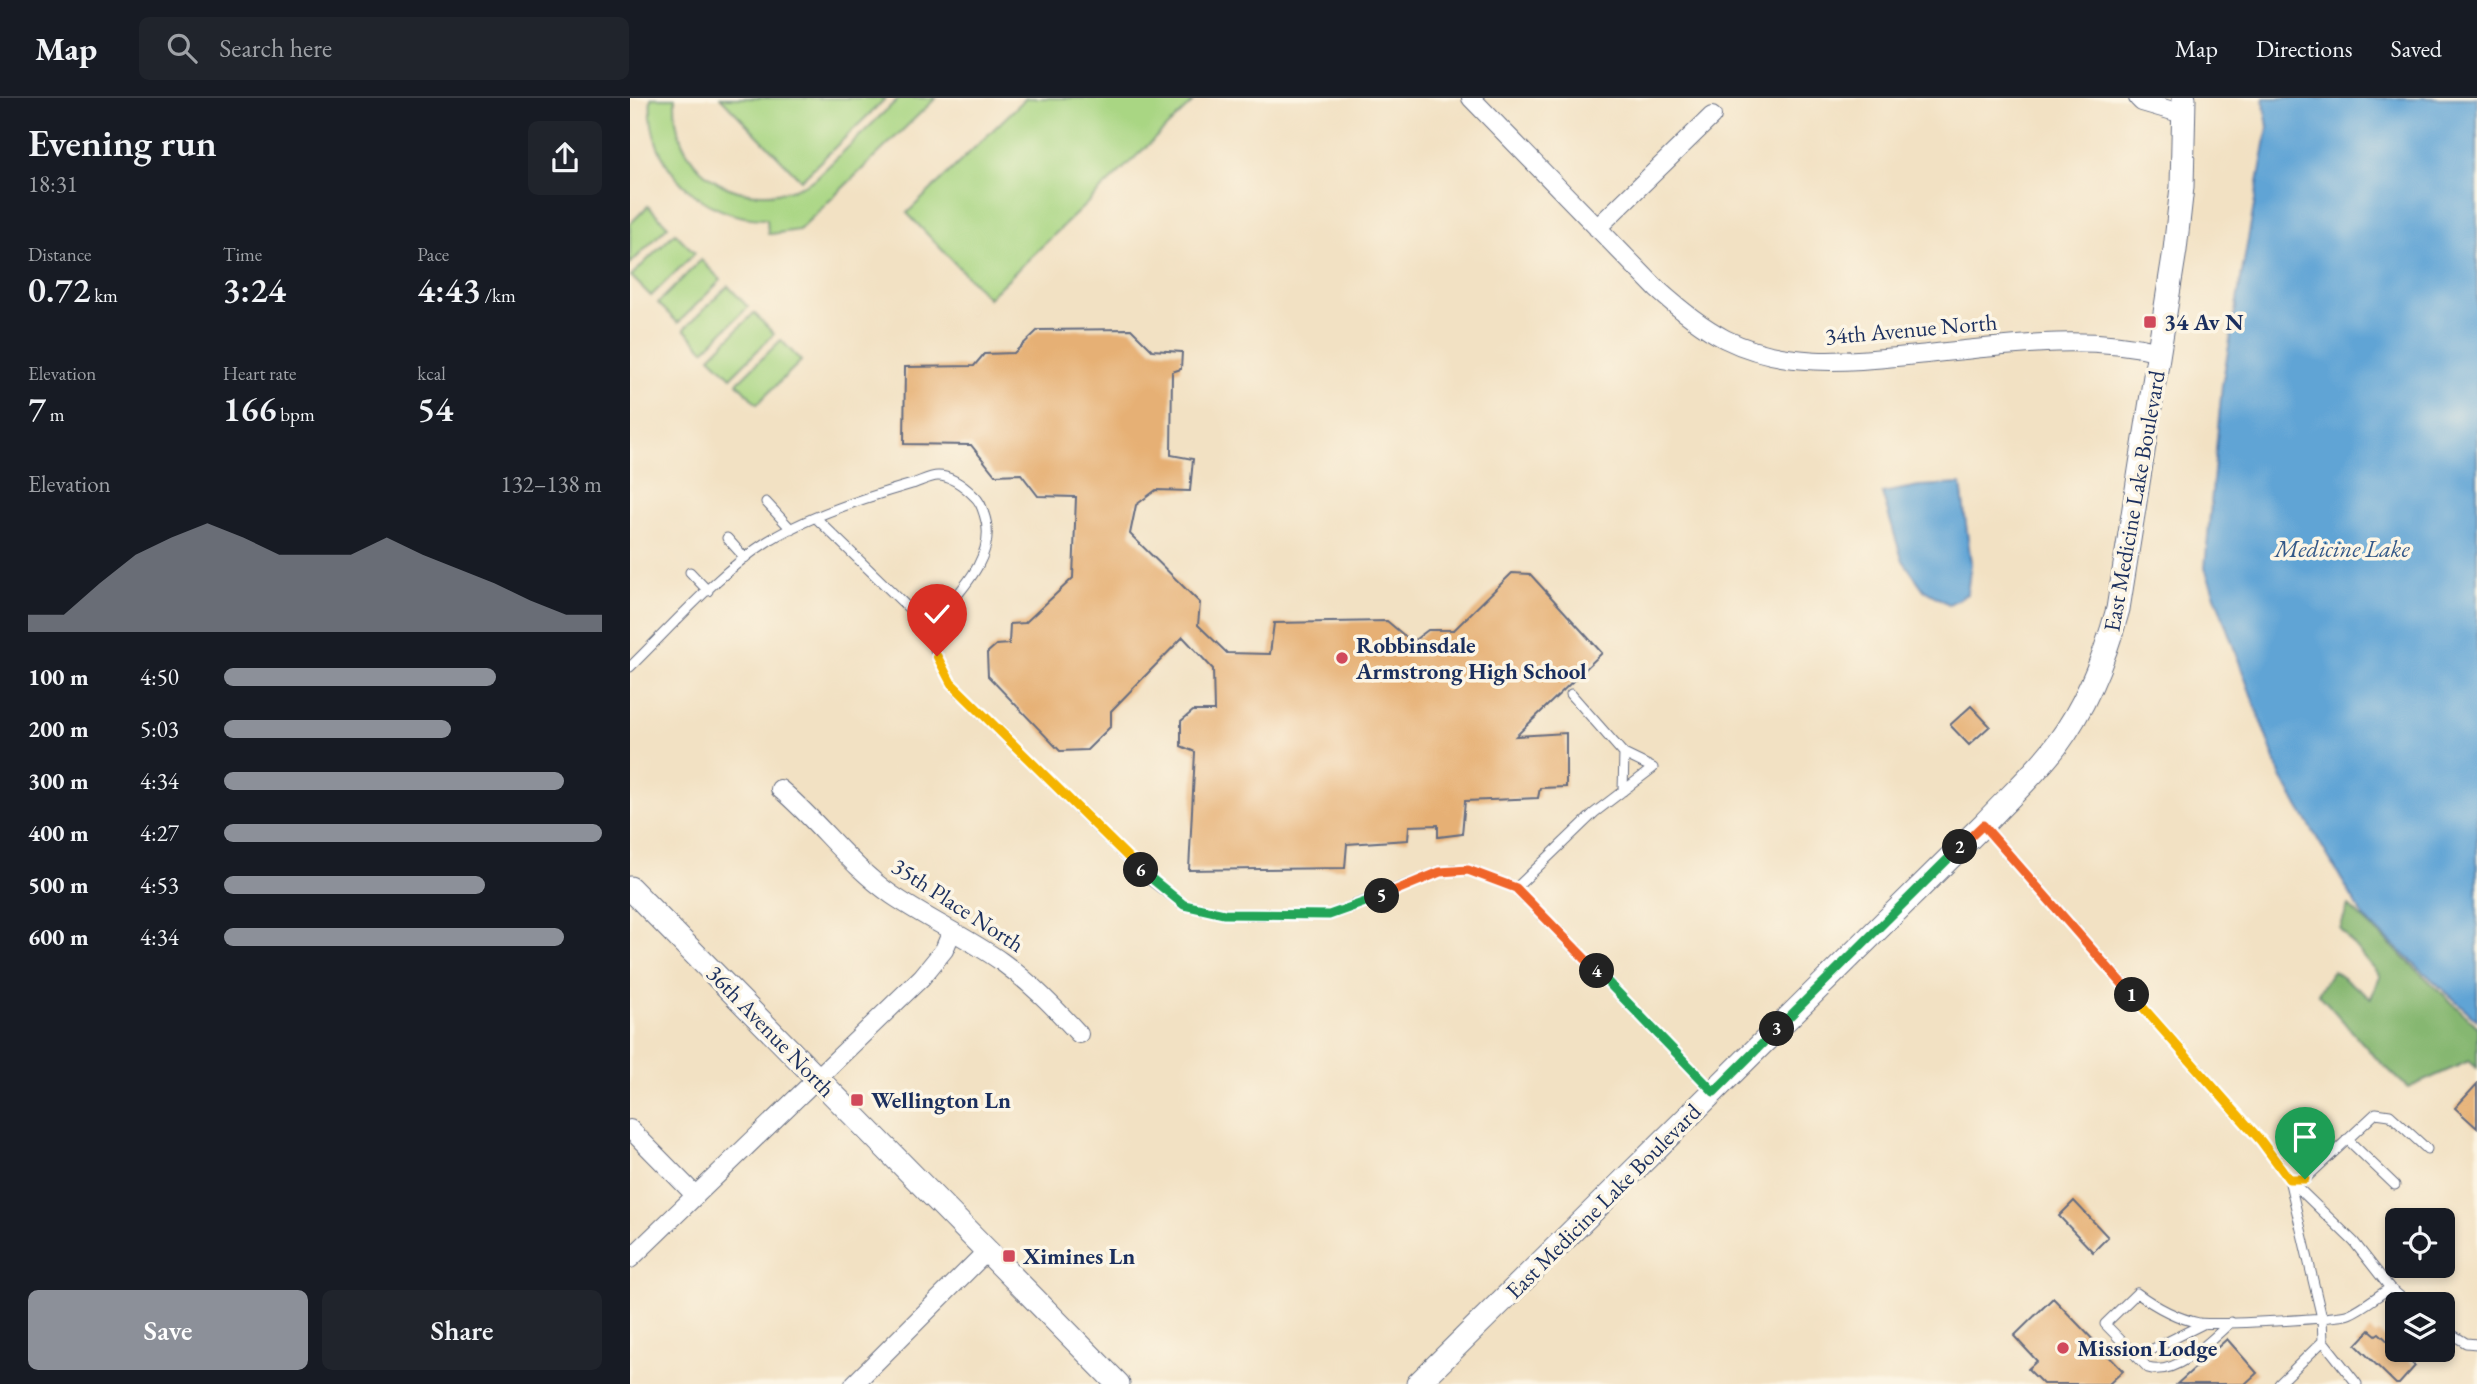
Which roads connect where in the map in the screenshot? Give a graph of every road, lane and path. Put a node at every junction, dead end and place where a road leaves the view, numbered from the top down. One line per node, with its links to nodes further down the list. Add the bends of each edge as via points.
1 (1471, 98): 5 (street, 34th Avenue North)
2 (2138, 98): 3 (street)
3 (2183, 106): 6 (street, East Medicine Lake Boulevard, via 2182,187)
4 (1712, 116): 5 (street)
5 (1597, 228): 6 (street, 34th Avenue North, via 1690,317 1727,339 1768,354 1811,362 2091,341)
6 (2160, 352): 20 (street, East Medicine Lake Boulevard, via 2109,643 2056,746)
7 (766, 502): 9 (lane)
8 (816, 518): 9 (lane); 14 (lane); 14 (lane, via 938,476 962,484 979,500 988,526 983,557)
9 (791, 529): 11 (lane)
10 (727, 538): 11 (lane)
11 (746, 558): 13 (lane)
12 (690, 572): 13 (lane)
13 (708, 591): 15 (lane)
14 (929, 628): 22 (lane, via 951,683 1150,880 1184,905 1224,914 1329,915 1440,872 1468,870)
15 (630, 667)
16 (1571, 694): 17 (lane)
17 (1624, 754): 19 (lane); 19 (lane, via 1653,768)
18 (780, 789): 23 (street, 35th Place North, via 891,894)
19 (1623, 791): 22 (lane)
20 (1983, 825): 26 (street, East Medicine Lake Boulevard); 30 (lane, via 2261,1141)
21 (630, 888): 25 (street, 36th Avenue North)
22 (1516, 888): 26 (lane)
23 (952, 931): 24 (street, 35th Place North, via 1030,983); 25 (street, via 944,950 922,977)
24 (1079, 1034)
25 (818, 1079): 32 (street); 33 (street, 36th Avenue North)
26 (1714, 1092): 47 (street, East Medicine Lake Boulevard)
27 (630, 1129): 32 (street)
28 (2347, 1139): 29 (lane, via 2376,1113 2390,1115); 30 (lane, via 2305,1179); 31 (lane)
29 (2427, 1149)
30 (2289, 1179): 35 (lane, via 2354,1242); 37 (lane)
31 (2395, 1185)
32 (696, 1196): 34 (street)
33 (988, 1251): 44 (street); 46 (street, 36th Avenue North)
34 (630, 1259)
35 (2390, 1288): 36 (lane); 37 (lane, via 2348,1315)
36 (2395, 1292)
37 (2322, 1318): 38 (lane); 41 (lane)
38 (2231, 1322): 39 (lane); 43 (lane, via 2196,1352 2166,1369 2148,1368)
39 (2203, 1324): 43 (lane); 43 (lane, via 2162,1310 2137,1293 2105,1324)
40 (2455, 1336): 42 (lane)
41 (2323, 1342): 48 (lane); 49 (lane)
42 (2477, 1344)
43 (2137, 1357)
44 (874, 1378): 45 (street)
45 (854, 1384)
46 (1118, 1384)
47 (1418, 1384)
48 (2279, 1384)
49 (2357, 1384)

